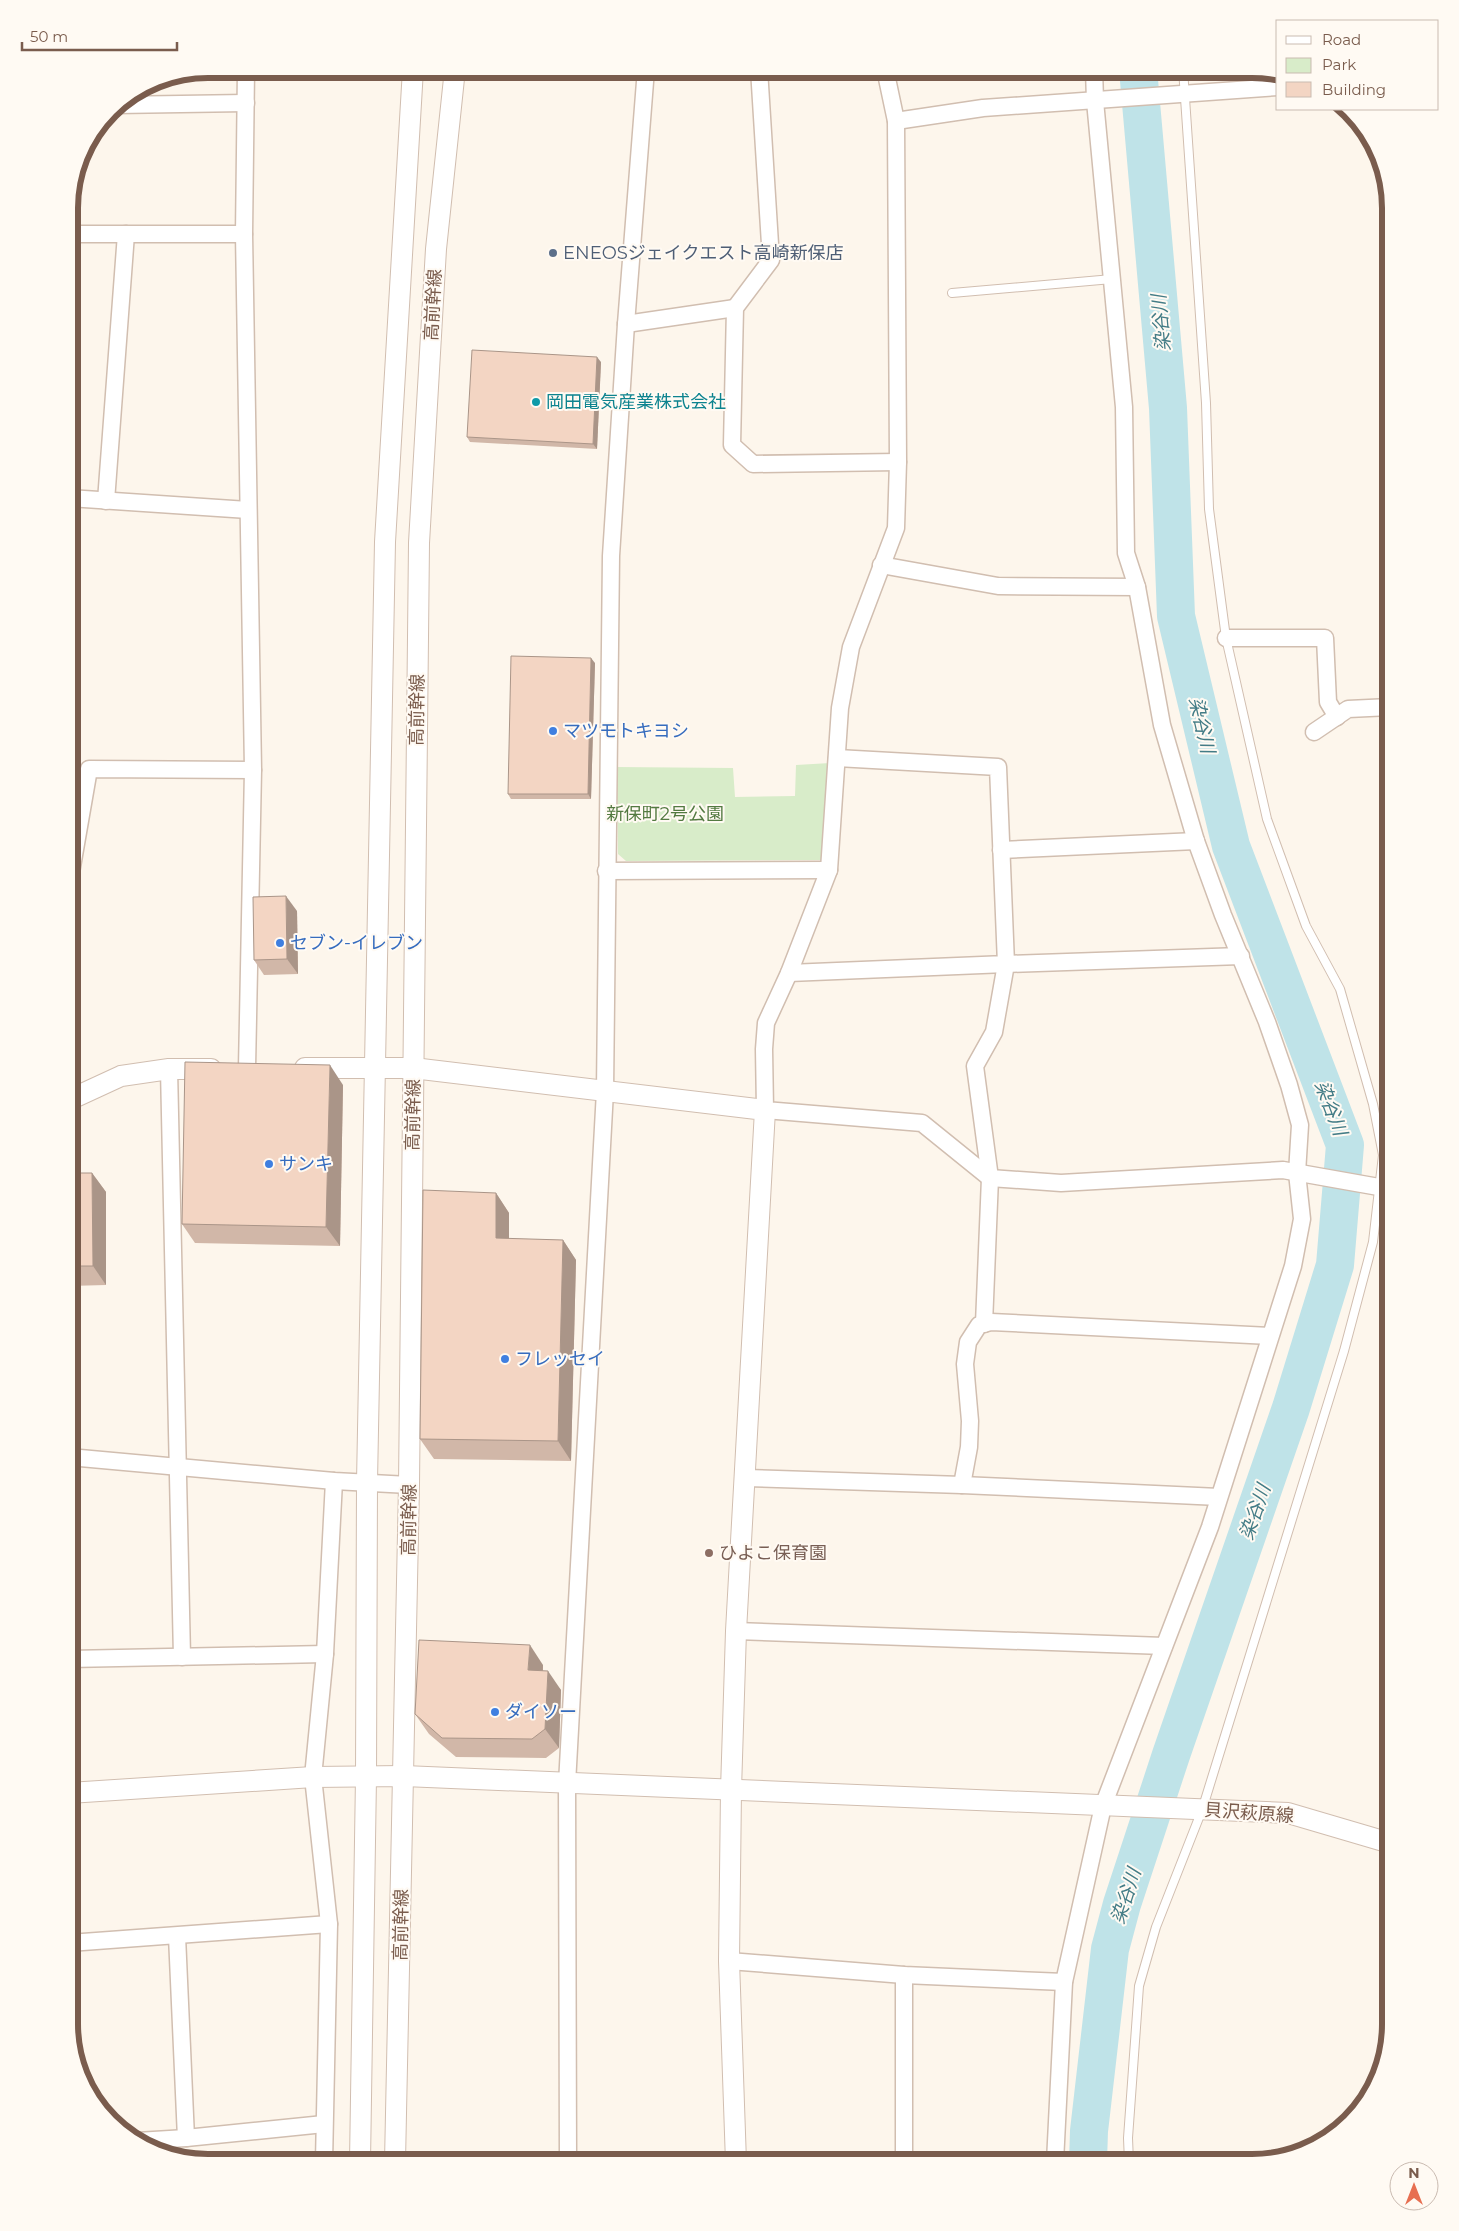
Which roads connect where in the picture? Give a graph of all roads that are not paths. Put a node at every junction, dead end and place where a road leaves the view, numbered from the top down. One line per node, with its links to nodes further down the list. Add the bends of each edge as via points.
1 (246, 78): 12 (street)
2 (412, 78): 47 (street, 高前幹線, via 385,542)
3 (454, 78): 45 (street, 高前幹線, via 436,249 419,543)
4 (645, 78): 21 (street)
5 (760, 78): 20 (street, via 771,260)
6 (887, 78): 14 (street)
7 (1096, 78): 11 (street)
8 (1183, 78): 10 (lane)
9 (1276, 87): 10 (street)
10 (1182, 94): 11 (street); 28 (lane, via 1206,403 1209,509)
11 (1100, 101): 14 (street, via 983,108); 18 (street)
12 (246, 103): 13 (street); 17 (street)
13 (128, 105)
14 (896, 120): 22 (street)
15 (78, 234): 16 (street)
16 (126, 234): 17 (street); 24 (street)
17 (244, 234): 25 (street)
18 (1112, 279): 19 (lane); 27 (street, via 1124,407 1126,553)
19 (952, 294)
20 (735, 308): 21 (street); 22 (street, via 732,445 753,464)
21 (626, 324): 38 (street, via 611,556)
22 (898, 462): 26 (street, via 896,528)
23 (78, 499): 24 (street)
24 (106, 501): 25 (street)
25 (248, 510): 33 (street)
26 (881, 565): 27 (street, via 998,586); 32 (street, via 852,646 840,708)
27 (1137, 587): 35 (street, via 1162,725)
28 (1226, 638): 30 (street, via 1325,638 1328,702); 51 (lane, via 1267,819 1306,926 1340,989 1362,1060)
29 (1382, 708): 30 (street, via 1348,710)
30 (1337, 717): 31 (street)
31 (1314, 732)
32 (837, 758): 36 (street, via 998,767); 37 (street)
33 (253, 770): 34 (street, via 89,769); 42 (street)
34 (78, 834)
35 (1196, 841): 36 (street); 39 (street)
36 (1001, 850): 40 (street)
37 (829, 870): 38 (street); 41 (street)
38 (606, 871): 48 (street)
39 (1241, 956): 40 (street); 52 (street, via 1286,1076 1300,1126)
40 (1006, 964): 41 (street); 53 (street, via 994,1032 975,1066)
41 (789, 974): 50 (street, via 766,1023)
42 (247, 1068): 43 (street); 46 (street)
43 (267, 1068)
44 (287, 1068): 47 (street)
45 (413, 1068): 47 (street); 48 (street); 63 (street, 高前幹線)
46 (169, 1069): 49 (street, via 121,1076); 59 (street)
47 (376, 1069): 62 (street, 高前幹線)
48 (604, 1091): 50 (street); 74 (street)
49 (78, 1096)
50 (765, 1110): 53 (street, via 922,1123); 60 (street)
51 (1382, 1150)
52 (1297, 1172): 53 (street, via 1283,1170 1062,1182); 54 (street); 57 (street, via 1302,1219 1293,1266)
53 (990, 1178): 56 (street)
54 (1382, 1187)
55 (1382, 1202): 78 (lane, via 1344,1351)
56 (984, 1324): 57 (street); 64 (street, via 979,1325 968,1342 965,1364 970,1438)
57 (1270, 1336): 65 (street)
58 (77, 1458): 59 (street)
59 (176, 1465): 61 (street); 69 (street)
60 (745, 1478): 64 (street); 66 (street)
61 (334, 1481): 62 (street); 68 (street)
62 (367, 1482): 63 (street); 73 (street, 高前幹線)
63 (409, 1485): 71 (street, 高前幹線)
64 (962, 1485): 65 (street)
65 (1219, 1498): 67 (street)
66 (736, 1631): 67 (street); 75 (street)
67 (1164, 1646): 77 (street)
68 (325, 1654): 69 (street); 72 (street)
69 (182, 1657): 70 (street)
70 (77, 1659)
71 (404, 1776): 73 (street, 貝沢萩原線); 74 (street, 貝沢萩原線); 91 (street, 高前幹線)
72 (313, 1777): 73 (street, 貝沢萩原線); 76 (street, 貝沢萩原線); 80 (street)
73 (366, 1777): 90 (street, 高前幹線)
74 (567, 1784): 75 (street, 貝沢萩原線); 92 (street)
75 (731, 1790): 77 (street, 貝沢萩原線); 83 (street)
76 (77, 1792)
77 (1109, 1806): 78 (street, 貝沢萩原線); 85 (street)
78 (1198, 1809): 79 (street, 貝沢萩原線, via 1288,1813); 96 (lane, via 1156,1926 1139,1986)
79 (1382, 1841)
80 (329, 1924): 81 (street); 86 (street)
81 (177, 1936): 82 (street); 87 (street)
82 (77, 1942)
83 (729, 1961): 84 (street); 93 (street)
84 (904, 1975): 85 (street); 94 (street)
85 (1064, 1982): 95 (street)
86 (324, 2124): 87 (street); 89 (street)
87 (186, 2138): 88 (street)
88 (152, 2141)
89 (324, 2153)
90 (360, 2153)
91 (395, 2153)
92 (568, 2153)
93 (736, 2154)
94 (904, 2154)
95 (1055, 2154)
96 (1129, 2154)

